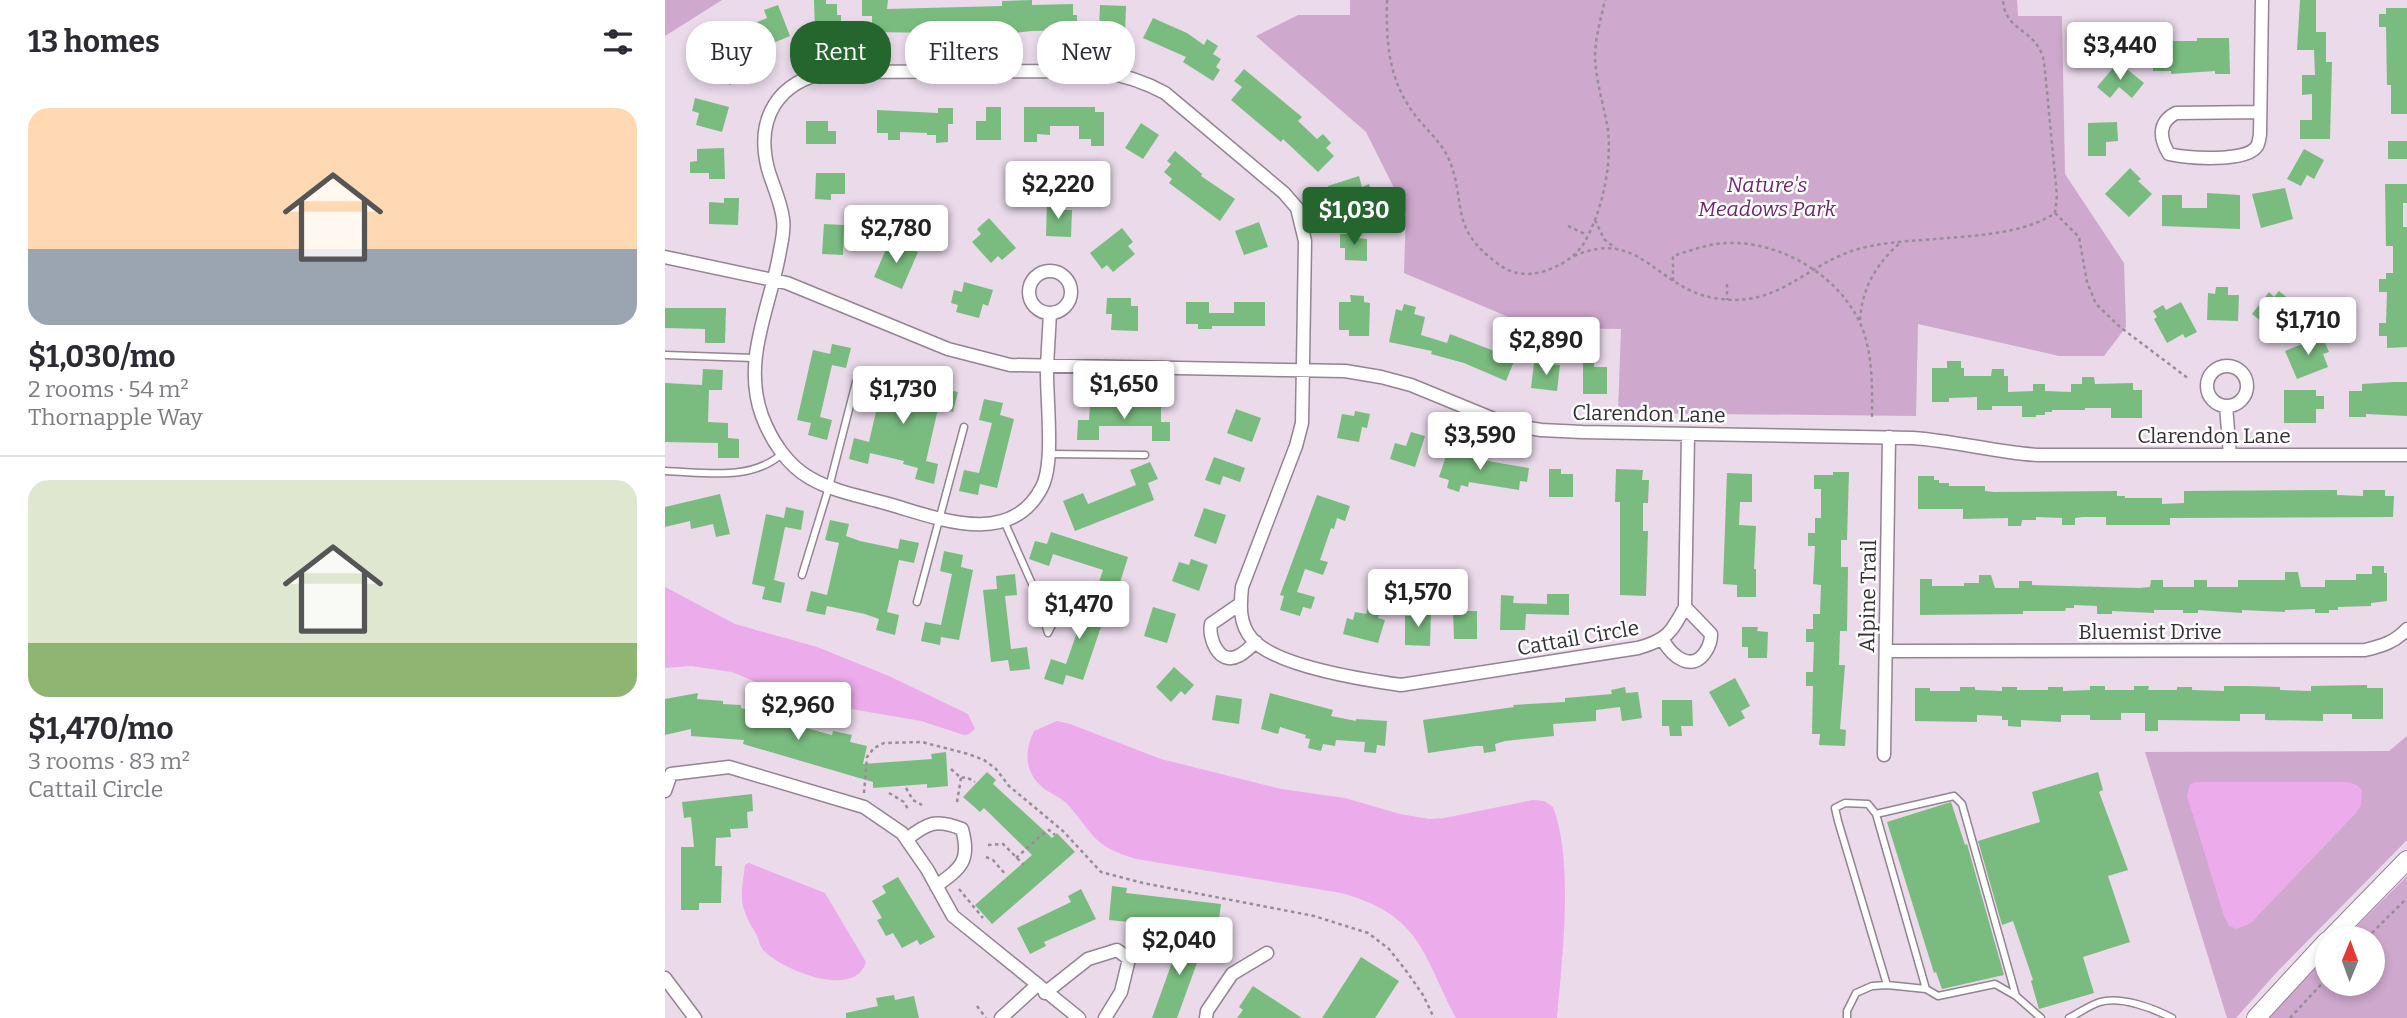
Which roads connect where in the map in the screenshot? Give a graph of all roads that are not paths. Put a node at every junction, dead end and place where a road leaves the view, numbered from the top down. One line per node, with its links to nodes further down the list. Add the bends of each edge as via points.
1 (2262, 0): 2 (street)
2 (2260, 112): 2 (street, via 2257,146 2238,157 2181,157 2169,154 2164,145 2162,126 2176,113)
3 (665, 257): 4 (street, Clarendon Lane)
4 (774, 280): 7 (street); 8 (street, Clarendon Lane, via 948,349 1010,365); 9 (street, via 784,223 768,167 765,130 776,100 802,79 829,72 1099,71 1125,75 1165,93 1297,208 1305,241)
5 (1050, 313): 8 (street)
6 (665, 355): 7 (lane)
7 (754, 358): 15 (street, via 759,407)
8 (1047, 366): 9 (street, Clarendon Lane); 16 (street)
9 (1304, 371): 13 (street, Clarendon Lane, via 1381,377 1507,424 1541,430); 27 (street, via 1302,423 1296,446 1242,587)
10 (856, 382): 21 (lane)
11 (2226, 406): 18 (street)
12 (964, 427): 22 (lane)
13 (1688, 435): 14 (street, Clarendon Lane); 28 (street)
14 (1889, 437): 18 (street, Clarendon Lane, via 2037,455); 32 (street, Alpine Trail)
15 (782, 453): 20 (lane, via 773,462 740,473); 21 (street, via 809,477)
16 (1048, 454): 17 (lane); 23 (street, via 1043,486 1019,514)
17 (1145, 455)
18 (2230, 455): 19 (street, Clarendon Lane)
19 (2407, 455)
20 (665, 471)
21 (829, 487): 22 (street); 24 (lane)
22 (941, 519): 23 (street, via 978,526); 26 (lane)
23 (1005, 521): 25 (lane)
24 (802, 575)
25 (1033, 586): 25 (lane, via 1064,601 1048,633 1037,598)
26 (917, 602)
27 (1240, 604): 31 (street, via 1242,621); 31 (street, via 1211,624 1212,643 1231,658)
28 (1685, 607): 30 (street, Cattail Circle); 30 (street, Cattail Circle, via 1711,634 1704,654 1687,662 1670,653)
29 (2407, 629): 32 (street, Bluemist Drive, via 2384,645 2365,650)
30 (1663, 640): 31 (street, Cattail Circle, via 1638,648 1401,685 1312,667)
31 (1256, 642)
32 (1886, 651): 33 (street, Alpine Trail)
33 (1884, 755)
34 (665, 790): 36 (street, via 671,774 729,767 864,807)
35 (1876, 814): 43 (lane, via 1868,804 1845,803 1835,808); 45 (lane); 46 (lane, via 1954,796 1962,804)
36 (907, 839): 38 (street); 38 (street, via 921,827 942,821 962,830 968,848 959,869)
37 (2407, 860): 39 (street)
38 (936, 886): 44 (street, via 953,916)
39 (2343, 926)
40 (1267, 953): 51 (street, via 1232,974)
41 (2315, 955): 56 (street)
42 (665, 978): 47 (street)
43 (1887, 985): 45 (lane); 52 (lane, via 1856,993)
44 (1041, 989): 48 (street); 49 (street); 50 (street, via 1088,959 1117,950 1129,959 1121,992)
45 (1926, 989): 46 (lane, via 1938,996 1995,984)
46 (2016, 996): 53 (lane)
47 (695, 1018)
48 (1001, 1018)
49 (1079, 1018)
50 (1105, 1018)
51 (1206, 1018)
52 (1847, 1018)
53 (2041, 1018)
54 (2069, 1018): 55 (lane, via 2101,1001 2132,1002)
55 (2172, 1018)
56 (2256, 1018)

